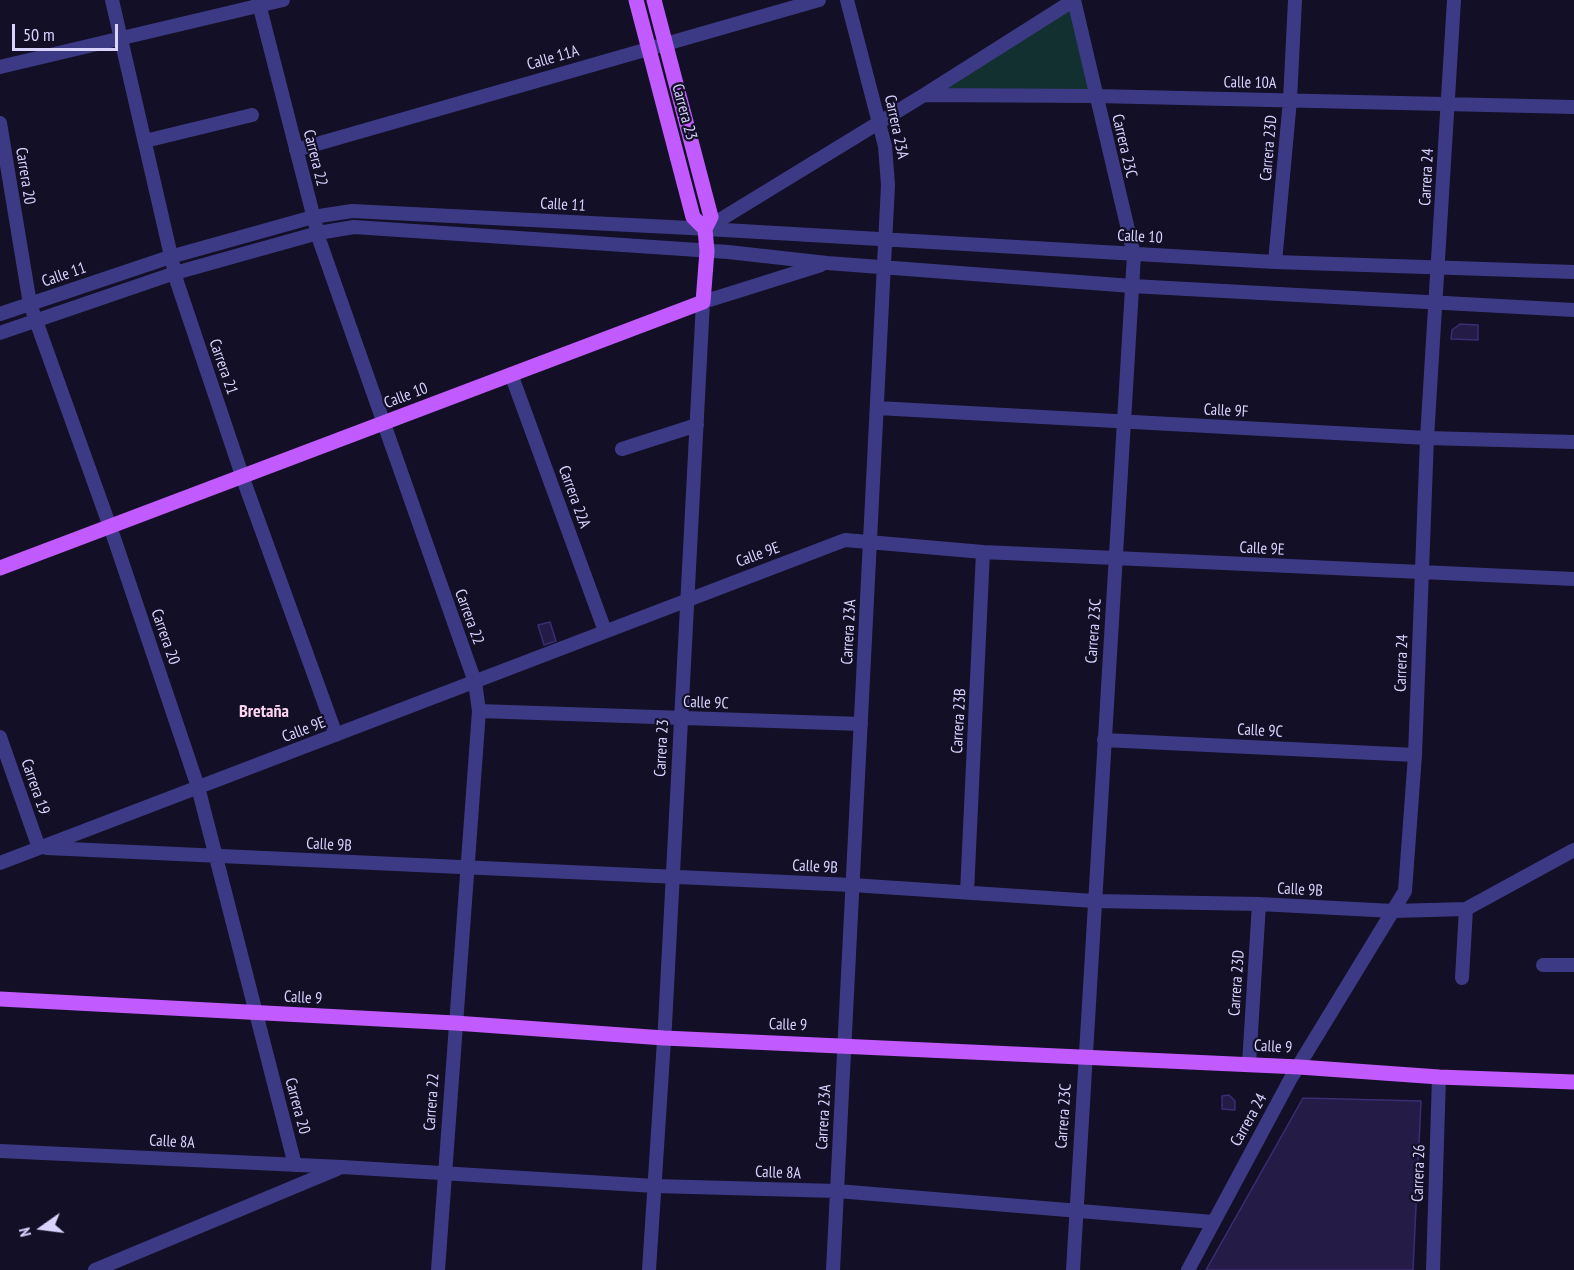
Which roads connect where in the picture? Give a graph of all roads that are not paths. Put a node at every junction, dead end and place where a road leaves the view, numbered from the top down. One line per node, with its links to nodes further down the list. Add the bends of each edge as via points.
1 (112, 0): 11 (street, Carrera 21)
2 (283, 0): 10 (street)
3 (636, 0): 13 (main road, Carrera 23)
4 (654, 0): 12 (main road, Carrera 23)
5 (819, 0): 12 (street, Calle 11A)
6 (847, 0): 21 (street, Carrera 23A)
7 (1074, 0): 15 (street); 16 (street, Carrera 23C)
8 (1295, 0): 17 (street, Carrera 23D)
9 (1454, 0): 18 (street, Carrera 24)
10 (259, 3): 11 (street); 24 (street, Carrera 22)
11 (122, 40): 14 (street); 23 (street, Carrera 21)
12 (665, 42): 13 (street, Calle 11A); 26 (main road, Carrera 23, via 711,217)
13 (648, 48): 24 (street, Calle 11A); 26 (main road, Carrera 23, via 693,217)
14 (0, 67)
15 (924, 95): 16 (street, Calle 10A); 21 (street)
16 (1096, 96): 17 (street, Calle 10A); 30 (street, Carrera 23C)
17 (1290, 100): 18 (street, Calle 10A); 32 (street, Carrera 23D)
18 (1448, 104): 19 (street, Calle 10A); 35 (street, Carrera 24)
19 (1574, 107)
20 (252, 116): 23 (street)
21 (879, 122): 26 (street); 28 (street, Carrera 23A, via 888,165)
22 (0, 123): 40 (street, Carrera 20)
23 (145, 141): 31 (street, Carrera 21)
24 (296, 150): 25 (street, Carrera 22)
25 (313, 217): 26 (street, Calle 11, via 352,211); 27 (street, Carrera 22); 31 (street, Calle 11)
26 (705, 229): 28 (street, Calle 10); 29 (main road, Carrera 23)
27 (318, 233): 29 (street, Calle 11, via 354,227); 37 (street, Calle 11); 49 (street, Carrera 22)
28 (885, 239): 30 (street, Calle 10); 34 (street, Carrera 23A)
29 (707, 251): 33 (street, Calle 10); 39 (main road, Carrera 23)
30 (1134, 255): 32 (street, Calle 10); 38 (street, Carrera 23C)
31 (170, 256): 37 (street, Carrera 21); 40 (street, Calle 11)
32 (1275, 262): 35 (street, Calle 10)
33 (827, 263): 34 (street, Calle 10); 39 (street, Calle 10)
34 (884, 266): 38 (street, Calle 10); 47 (street, Carrera 23A)
35 (1438, 269): 36 (street, Calle 10); 41 (street, Carrera 24)
36 (1574, 272)
37 (175, 273): 44 (street, Calle 11); 54 (street, Carrera 21)
38 (1132, 286): 41 (street, Calle 10); 48 (street, Carrera 23C)
39 (703, 302): 46 (main road, Calle 10); 50 (street, Carrera 23)
40 (30, 304): 43 (street, Calle 11); 44 (street, Carrera 20)
41 (1436, 304): 42 (street, Calle 10); 51 (street, Carrera 24)
42 (1574, 310)
43 (0, 314)
44 (35, 321): 45 (street, Calle 11); 55 (street, Carrera 20)
45 (0, 333)
46 (511, 374): 49 (main road, Calle 10); 63 (street, Carrera 22A)
47 (877, 408): 48 (street, Calle 9F); 56 (street, Carrera 23A)
48 (1124, 422): 51 (street, Calle 9F); 58 (street, Carrera 23C)
49 (382, 424): 54 (main road, Calle 10); 64 (street, Carrera 22)
50 (697, 425): 53 (street); 62 (street, Carrera 23)
51 (1427, 438): 52 (street, Calle 9F); 60 (street, Carrera 24)
52 (1574, 442)
53 (622, 449)
54 (243, 476): 55 (main road, Calle 10); 68 (street, Carrera 21)
55 (110, 528): 59 (main road, Calle 10); 72 (street, Carrera 20)
56 (870, 541): 57 (street, Calle 9E); 62 (street, Calle 9E, via 845,540); 67 (street, Carrera 23A)
57 (983, 552): 58 (street, Calle 9E); 80 (street, Carrera 23B)
58 (1115, 558): 60 (street, Calle 9E); 70 (street, Carrera 23C)
59 (0, 568)
60 (1422, 573): 61 (street, Calle 9E); 71 (street, Carrera 24)
61 (1574, 579)
62 (688, 599): 63 (street, Calle 9E); 66 (street, Carrera 23)
63 (605, 631): 64 (street, Calle 9E)
64 (475, 682): 65 (street, Carrera 22); 68 (street, Calle 9E)
65 (479, 711): 66 (street, Calle 9C); 77 (street, Carrera 22)
66 (681, 719): 67 (street, Calle 9C); 78 (street, Carrera 23)
67 (861, 724): 79 (street, Carrera 23A)
68 (336, 735): 72 (street, Calle 9E)
69 (0, 737): 73 (street, Carrera 19)
70 (1104, 740): 71 (street, Calle 9C); 81 (street, Carrera 23C)
71 (1415, 755): 84 (street, Carrera 24, via 1405,891)
72 (198, 788): 73 (street, Calle 9E); 75 (street, Carrera 20)
73 (39, 848): 75 (street, Calle 9B); 76 (street, Calle 9E)
74 (1574, 850): 83 (street, Calle 9B)
75 (216, 855): 77 (street, Calle 9B); 89 (street, Carrera 20)
76 (0, 863)
77 (468, 869): 78 (street, Calle 9B); 90 (street, Carrera 22)
78 (673, 877): 79 (street, Calle 9B); 91 (street, Carrera 23)
79 (852, 885): 80 (street, Calle 9B); 92 (street, Carrera 23A)
80 (967, 892): 81 (street, Calle 9B)
81 (1094, 900): 82 (street, Calle 9B); 93 (street, Carrera 23C)
82 (1259, 904): 84 (street, Calle 9B); 94 (street, Carrera 23D)
83 (1466, 909): 84 (street, Calle 9B); 87 (street)
84 (1393, 911): 95 (street, Carrera 24)
85 (1543, 965): 86 (street)
86 (1574, 966)
87 (1462, 978)
88 (0, 999): 89 (main road, Calle 9)
89 (256, 1014): 90 (main road, Calle 9); 99 (street, Carrera 20)
90 (455, 1023): 91 (main road, Calle 9); 101 (street, Carrera 22)
91 (664, 1038): 92 (main road, Calle 9); 102 (street, Carrera 23)
92 (844, 1045): 93 (main road, Calle 9); 103 (street, Carrera 23A)
93 (1084, 1056): 94 (main road, Calle 9); 104 (street, Carrera 23C)
94 (1249, 1064): 95 (main road, Calle 9)
95 (1299, 1067): 96 (main road, Calle 9); 105 (street, Carrera 24)
96 (1439, 1077): 97 (main road, Calle 9); 112 (street, Carrera 26)
97 (1574, 1082)
98 (0, 1150): 99 (street, Calle 8A)
99 (295, 1165): 100 (street, Calle 8A)
100 (342, 1167): 101 (street, Calle 8A); 106 (street, Calle 8A)
101 (444, 1173): 102 (street, Calle 8A); 107 (street, Carrera 22)
102 (655, 1186): 103 (street, Calle 8A); 108 (street, Carrera 23)
103 (837, 1191): 104 (street, Calle 8A); 109 (street, Carrera 23A)
104 (1075, 1211): 105 (street, Calle 8A); 110 (street, Carrera 23C)
105 (1213, 1222): 111 (street, Carrera 24)
106 (100, 1269)
107 (438, 1270)
108 (649, 1270)
109 (833, 1270)
110 (1073, 1270)
111 (1188, 1270)
112 (1433, 1270)

